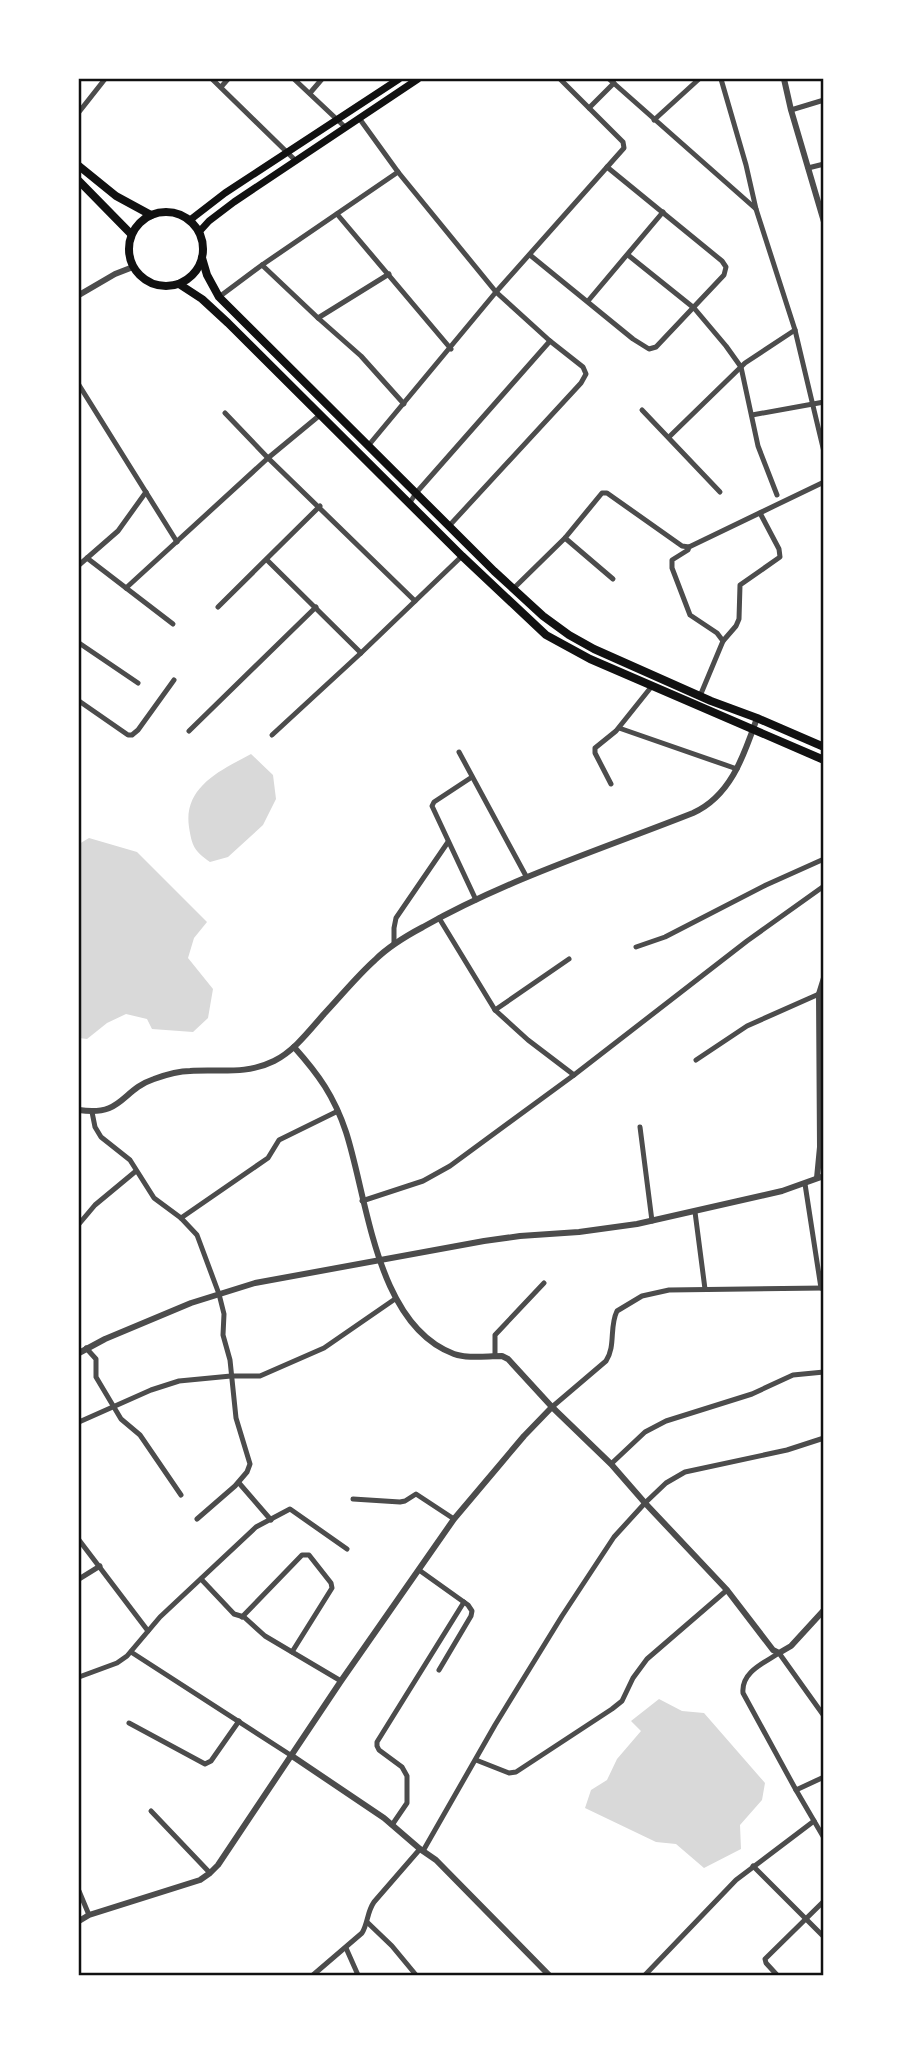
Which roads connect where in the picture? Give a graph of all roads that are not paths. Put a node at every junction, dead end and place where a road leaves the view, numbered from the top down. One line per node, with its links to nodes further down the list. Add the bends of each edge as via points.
1 (105, 79): 19 (street)
2 (212, 79): 14 (street)
3 (228, 79): 14 (street)
4 (294, 79): 15 (street)
5 (323, 79): 15 (street)
6 (399, 79): 21 (main road)
7 (418, 79): 20 (main road)
8 (559, 79): 17 (street)
9 (699, 79): 13 (street)
10 (721, 79): 32 (street)
11 (784, 79): 18 (street)
12 (612, 81): 17 (street); 22 (street)
13 (690, 82): 22 (street)
14 (221, 87): 24 (street)
15 (310, 93): 21 (street)
16 (824, 100): 18 (street)
17 (589, 108): 28 (street, via 624,145)
18 (791, 110): 29 (street)
19 (79, 112)
20 (359, 118): 23 (main road); 30 (street)
21 (338, 119): 23 (street); 24 (main road)
22 (654, 120): 32 (street)
23 (345, 127): 25 (main road)
24 (288, 153): 25 (street); 36 (main road)
25 (296, 161): 38 (main road, via 218,213)
26 (824, 164): 29 (street)
27 (79, 166): 35 (main road, via 116,196)
28 (607, 167): 33 (street); 40 (street)
29 (808, 168): 37 (street)
30 (398, 172): 34 (street); 47 (street)
31 (80, 184): 39 (main road)
32 (756, 209): 53 (street)
33 (663, 212): 41 (street); 51 (street, via 726,267)
34 (337, 214): 43 (street); 45 (street)
35 (151, 215): 36 (main road, via 171,212); 39 (main road)
36 (190, 220): 38 (main road)
37 (824, 222)
38 (199, 232): 42 (main road)
39 (131, 234): 44 (main road)
40 (530, 255): 47 (street); 50 (street)
41 (628, 255): 50 (street); 51 (street)
42 (202, 258): 46 (main road, via 198,269); 49 (main road)
43 (262, 265): 49 (street); 52 (street)
44 (133, 267): 46 (main road, via 139,276 158,286); 48 (street)
45 (389, 274): 52 (street); 55 (street)
46 (179, 284): 63 (main road, via 228,323)
47 (496, 292): 54 (street); 55 (street)
48 (79, 295)
49 (219, 297): 66 (main road)
50 (588, 301): 51 (street, via 649,349)
51 (694, 307): 56 (street)
52 (318, 318): 59 (street, via 361,356)
53 (795, 330): 56 (street); 60 (street)
54 (550, 341): 72 (street); 77 (street, via 580,363 585,377)
55 (451, 349): 59 (street)
56 (741, 367): 64 (street); 65 (street)
57 (79, 385): 70 (street)
58 (824, 402): 60 (street)
59 (404, 404): 66 (street)
60 (812, 405): 64 (street); 67 (street)
61 (642, 410): 65 (street)
62 (225, 413): 68 (street)
63 (320, 415): 68 (street); 74 (main road)
64 (752, 415): 73 (street, via 758,446)
65 (669, 437): 71 (street)
66 (368, 446): 72 (main road)
67 (824, 452)
68 (268, 458): 75 (street); 79 (street)
69 (824, 482): 76 (street)
70 (146, 492): 79 (street); 82 (street, via 118,531)
71 (720, 492)
72 (416, 493): 74 (street); 77 (main road)
73 (777, 495)
74 (409, 504): 81 (main road)
75 (320, 506): 83 (street); 88 (street)
76 (760, 513): 80 (street); 92 (street, via 780,557 740,585 739,619)
77 (450, 526): 87 (main road)
78 (565, 538): 80 (street, via 605,492); 85 (street); 87 (street)
79 (177, 542): 86 (street)
80 (689, 547): 92 (street, via 673,560 672,568 690,615)
81 (462, 556): 88 (street); 97 (main road, via 546,635)
82 (87, 558): 84 (street); 86 (street)
83 (267, 560): 89 (street); 90 (street)
84 (79, 565)
85 (613, 579)
86 (126, 588): 91 (street)
87 (513, 589): 98 (main road, via 569,635)
88 (415, 601): 94 (street)
89 (218, 607)
90 (316, 607): 94 (street); 103 (street)
91 (173, 624)
92 (723, 641): 98 (street)
93 (79, 643): 96 (street)
94 (362, 653): 104 (street)
95 (174, 680): 99 (street, via 132,735)
96 (138, 683)
97 (652, 686): 101 (street); 102 (main road)
98 (700, 696): 100 (main road)
99 (79, 701)
100 (757, 718): 102 (street); 105 (main road)
101 (619, 728): 108 (street); 110 (street, via 594,750)
102 (753, 730): 107 (main road); 108 (street)
103 (189, 731)
104 (272, 735)
105 (824, 747)
106 (459, 752): 109 (street)
107 (824, 760)
108 (737, 769): 113 (street, via 702,809)
109 (472, 777): 111 (street, via 432,803); 113 (street)
110 (611, 784)
111 (449, 842): 115 (street); 117 (street, via 396,918)
112 (824, 859): 118 (street)
113 (526, 876): 115 (street)
114 (824, 886): 125 (street)
115 (476, 900): 116 (street)
116 (439, 918): 117 (street); 122 (street)
117 (394, 944): 123 (street)
118 (636, 947)
119 (569, 959): 122 (street)
120 (824, 978): 121 (street)
121 (819, 994): 124 (street, via 747,1026); 130 (street)
122 (495, 1010): 125 (street)
123 (294, 1047): 127 (street, via 321,1079); 128 (street, via 274,1061 248,1070 188,1071 158,1077 113,1108)
124 (695, 1060)
125 (574, 1075): 134 (street, via 435,1175)
126 (79, 1110): 128 (street)
127 (338, 1111): 134 (street); 136 (street, via 279,1140 268,1158)
128 (92, 1112): 131 (street, via 98,1134 128,1158)
129 (640, 1127): 137 (street)
130 (822, 1145): 132 (street)
131 (136, 1171): 136 (street, via 154,1198); 138 (street, via 94,1205)
132 (821, 1177): 133 (street)
133 (805, 1184): 135 (street); 141 (street)
134 (362, 1200): 139 (street)
135 (695, 1212): 137 (street); 142 (street)
136 (181, 1218): 143 (street, via 197,1236)
137 (652, 1221): 139 (street, via 508,1237)
138 (79, 1224)
139 (380, 1259): 143 (street); 144 (street)
140 (544, 1283): 147 (street, via 495,1335)
141 (823, 1288): 142 (street)
142 (705, 1289): 151 (street, via 656,1292 619,1309 606,1361)
143 (219, 1294): 145 (street); 149 (street)
144 (396, 1299): 147 (street, via 419,1331 440,1347 463,1356); 149 (street, via 318,1350 260,1376)
145 (86, 1348): 146 (street); 150 (street, via 96,1359 96,1377)
146 (79, 1353)
147 (495, 1356): 151 (street, via 508,1359)
148 (824, 1372): 154 (street, via 793,1375 752,1394 666,1420 645,1432)
149 (231, 1376): 150 (street, via 167,1384); 155 (street, via 236,1418 250,1464)
150 (114, 1406): 152 (street); 156 (street)
151 (552, 1407): 154 (street); 160 (street)
152 (79, 1422)
153 (824, 1438): 158 (street, via 685,1472)
154 (611, 1464): 158 (street)
155 (239, 1483): 159 (street); 161 (street)
156 (181, 1495)
157 (353, 1499): 160 (street, via 400,1502 416,1494)
158 (645, 1503): 168 (street); 183 (street, via 604,1552)
159 (197, 1518)
160 (454, 1519): 165 (street)
161 (271, 1520): 163 (street, via 290,1509); 167 (street, via 256,1527)
162 (79, 1540): 164 (street)
163 (347, 1549)
164 (100, 1566): 166 (street); 172 (street)
165 (419, 1570): 169 (street); 178 (street)
166 (79, 1579)
167 (201, 1579): 171 (street, via 230,1611); 172 (street)
168 (727, 1590): 175 (street); 183 (street, via 647,1659 622,1701 612,1709 516,1772)
169 (464, 1602): 176 (street, via 471,1608 471,1616); 188 (street, via 377,1742 407,1776 407,1803)
170 (824, 1610): 175 (street)
171 (242, 1617): 173 (street); 173 (street, via 302,1555 309,1555 332,1588)
172 (148, 1630): 174 (street)
173 (292, 1652): 178 (street)
174 (131, 1653): 177 (street); 180 (street)
175 (779, 1653): 179 (street); 185 (street, via 744,1679 743,1693)
176 (439, 1670)
177 (79, 1677)
178 (341, 1681): 182 (street)
179 (824, 1716)
180 (239, 1721): 181 (street, via 205,1764); 182 (street)
181 (129, 1723)
182 (292, 1756): 188 (street); 192 (street)
183 (476, 1760): 190 (street)
184 (824, 1777): 185 (street)
185 (796, 1790): 187 (street)
186 (151, 1811): 192 (street)
187 (814, 1821): 189 (street); 191 (street)
188 (392, 1825): 190 (street)
189 (824, 1838)
190 (422, 1850): 198 (street, via 374,1902); 201 (street, via 450,1872)
191 (753, 1866): 196 (street); 205 (street)
192 (210, 1874): 195 (street)
193 (79, 1891): 195 (street)
194 (824, 1900): 196 (street)
195 (89, 1914): 197 (street)
196 (806, 1919): 199 (street); 206 (street, via 765,1958)
197 (79, 1920)
198 (367, 1922): 200 (street); 204 (street)
199 (824, 1937)
200 (346, 1948): 202 (street); 203 (street)
201 (544, 1974)
202 (313, 1975)
203 (358, 1975)
204 (416, 1975)
205 (645, 1975)
206 (777, 1975)

